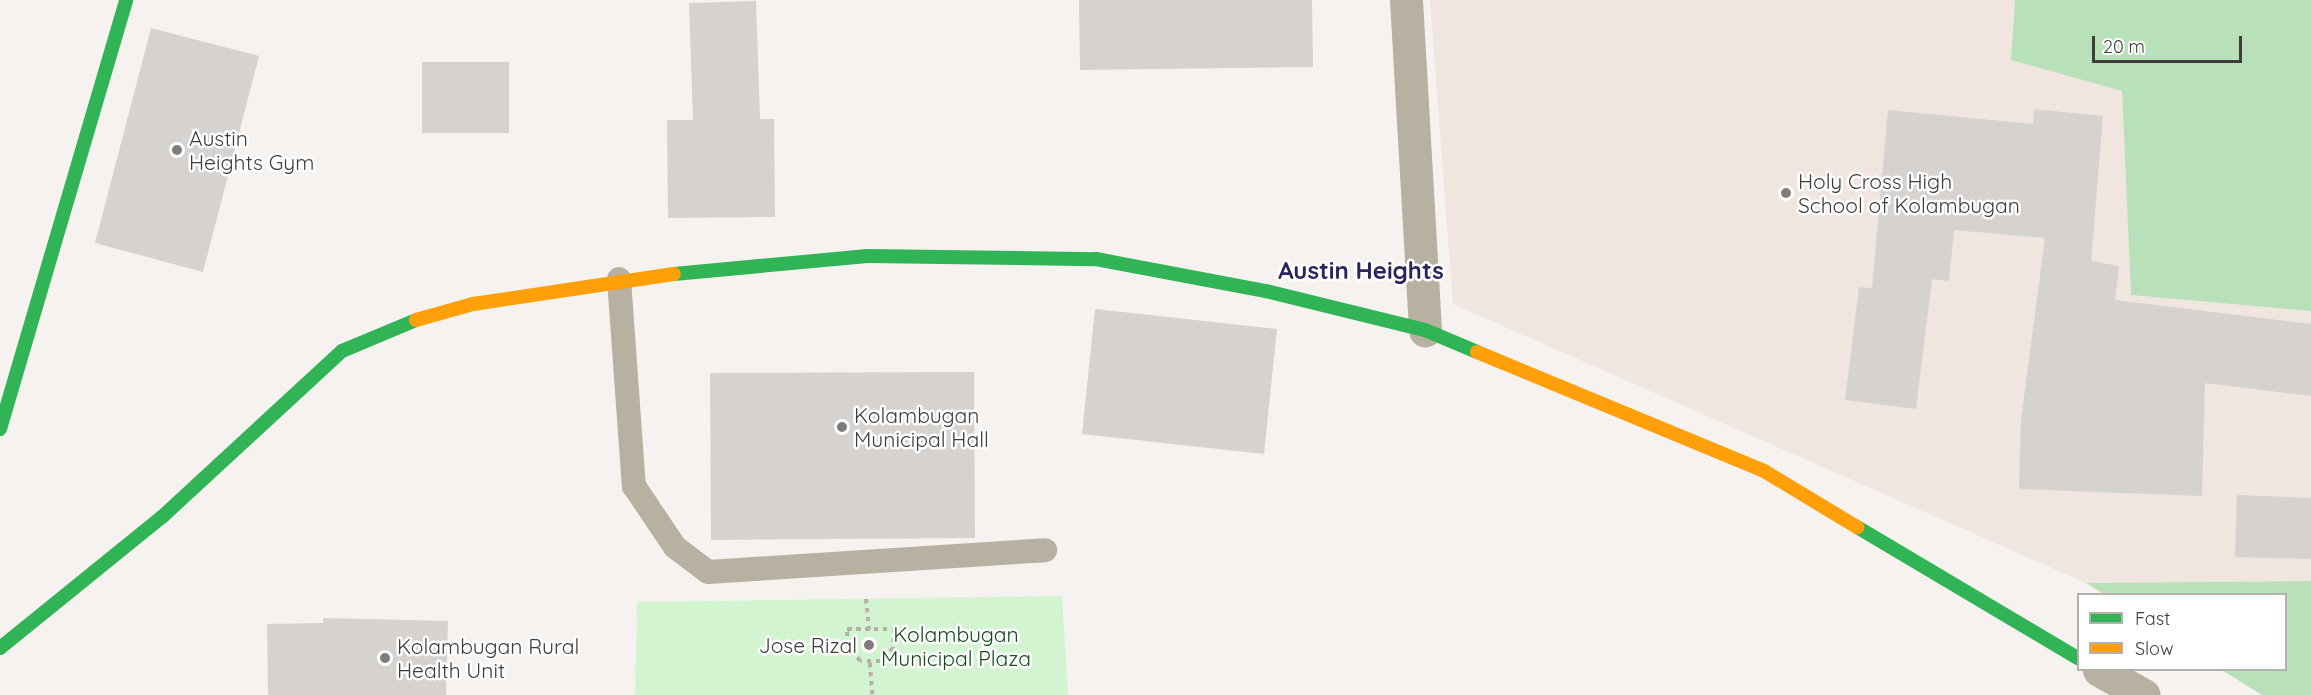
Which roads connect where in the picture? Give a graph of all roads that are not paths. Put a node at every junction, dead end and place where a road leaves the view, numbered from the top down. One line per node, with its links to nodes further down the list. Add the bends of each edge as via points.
1 (126, 0): 5 (street)
2 (1406, 0): 4 (street)
3 (619, 279): 4 (street, via 867,256 1096,259 1266,291); 6 (lane, via 634,486 675,547 708,572); 7 (street, via 472,304 405,323 342,351 162,517)
4 (1425, 330): 8 (street, via 1764,471)
5 (0, 429)
6 (1045, 550)
7 (0, 648)
8 (2077, 657)
9 (2102, 671): 10 (street)
10 (2144, 695)

